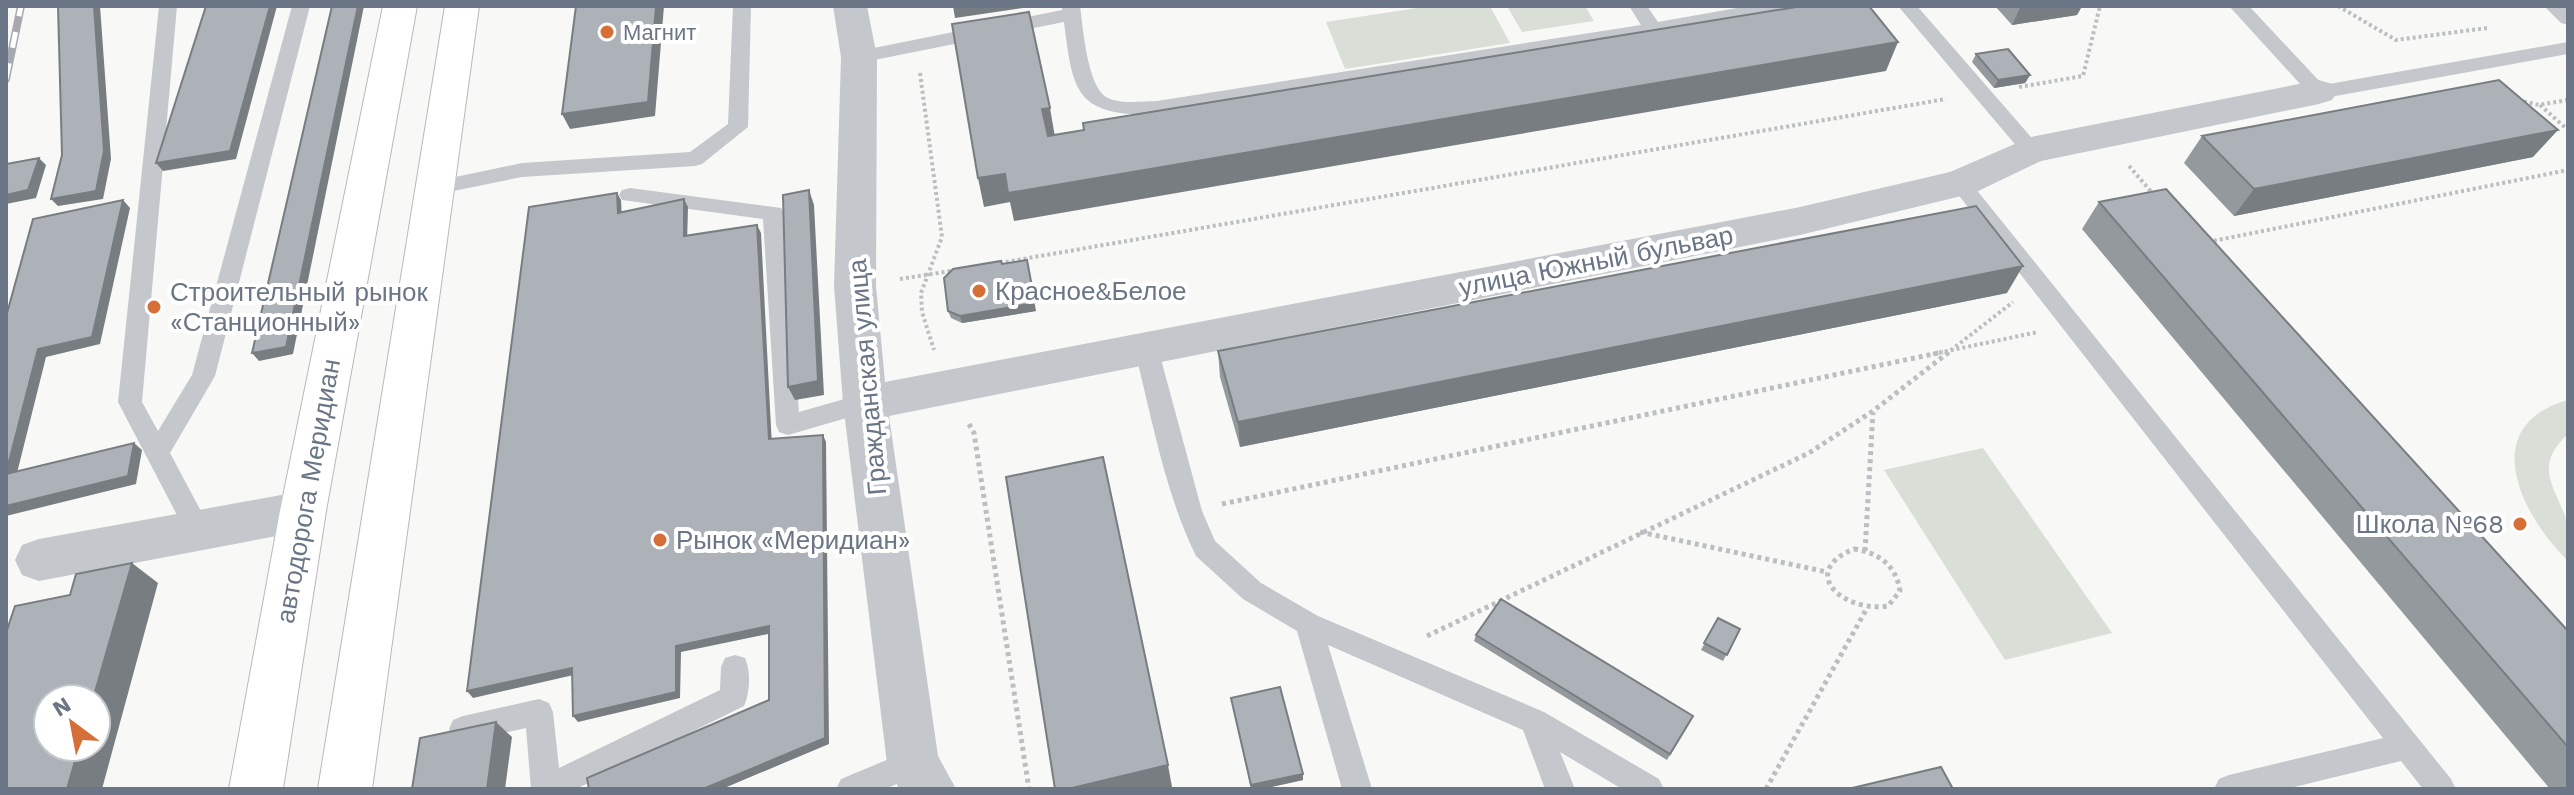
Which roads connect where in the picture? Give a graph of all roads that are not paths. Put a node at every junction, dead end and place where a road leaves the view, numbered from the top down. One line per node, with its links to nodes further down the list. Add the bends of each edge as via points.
1 (168, 6): 25 (lane, via 130,402)
2 (301, 6): 25 (lane, via 203,376)
3 (400, 6): 26 (main road, автодорога Меридиан)
4 (462, 6): 21 (main road)
5 (742, 6): 21 (lane, via 738,127 695,159 522,170)
6 (850, 6): 17 (street, Гражданская улица)
7 (1638, 6): 15 (lane)
8 (1781, 6): 13 (lane)
9 (1907, 6): 19 (lane)
10 (2238, 6): 18 (lane)
11 (2553, 6): 14 (lane)
12 (1071, 10): 15 (lane, via 1087,90 1098,101 1121,108 1157,108); 17 (lane)
13 (1690, 14): 15 (lane)
14 (2568, 19)
15 (1653, 29)
16 (2564, 53): 18 (lane)
17 (859, 57): 24 (street, Гражданская улица, via 855,286)
18 (2319, 92): 19 (street, улица Южный бульвар)
19 (2031, 150): 20 (street, улица Южный бульвар)
20 (1960, 183): 23 (street, улица Южный бульвар, via 1800,221); 33 (lane)
21 (434, 188): 36 (main road)
22 (630, 195): 24 (lane, via 773,213 788,425)
23 (1146, 348): 24 (street, улица Южный бульвар); 29 (lane, via 1189,511 1205,548 1252,591)
24 (865, 403): 34 (street, Гражданская улица)
25 (157, 453): 27 (lane)
26 (303, 511): 27 (street); 35 (main road, автодорога Меридиан)
27 (198, 530): 28 (street)
28 (39, 560)
29 (1308, 624): 31 (lane); 39 (lane)
30 (735, 667): 37 (lane, via 734,697)
31 (1534, 721): 40 (lane); 41 (lane)
32 (463, 729): 37 (lane, via 539,712)
33 (2407, 746): 42 (lane); 43 (lane)
34 (921, 776): 38 (lane)
35 (256, 789)
36 (345, 789)
37 (546, 789)
38 (851, 789)
39 (1357, 789)
40 (1560, 789)
41 (1649, 789)
42 (2229, 789)
43 (2441, 789)

